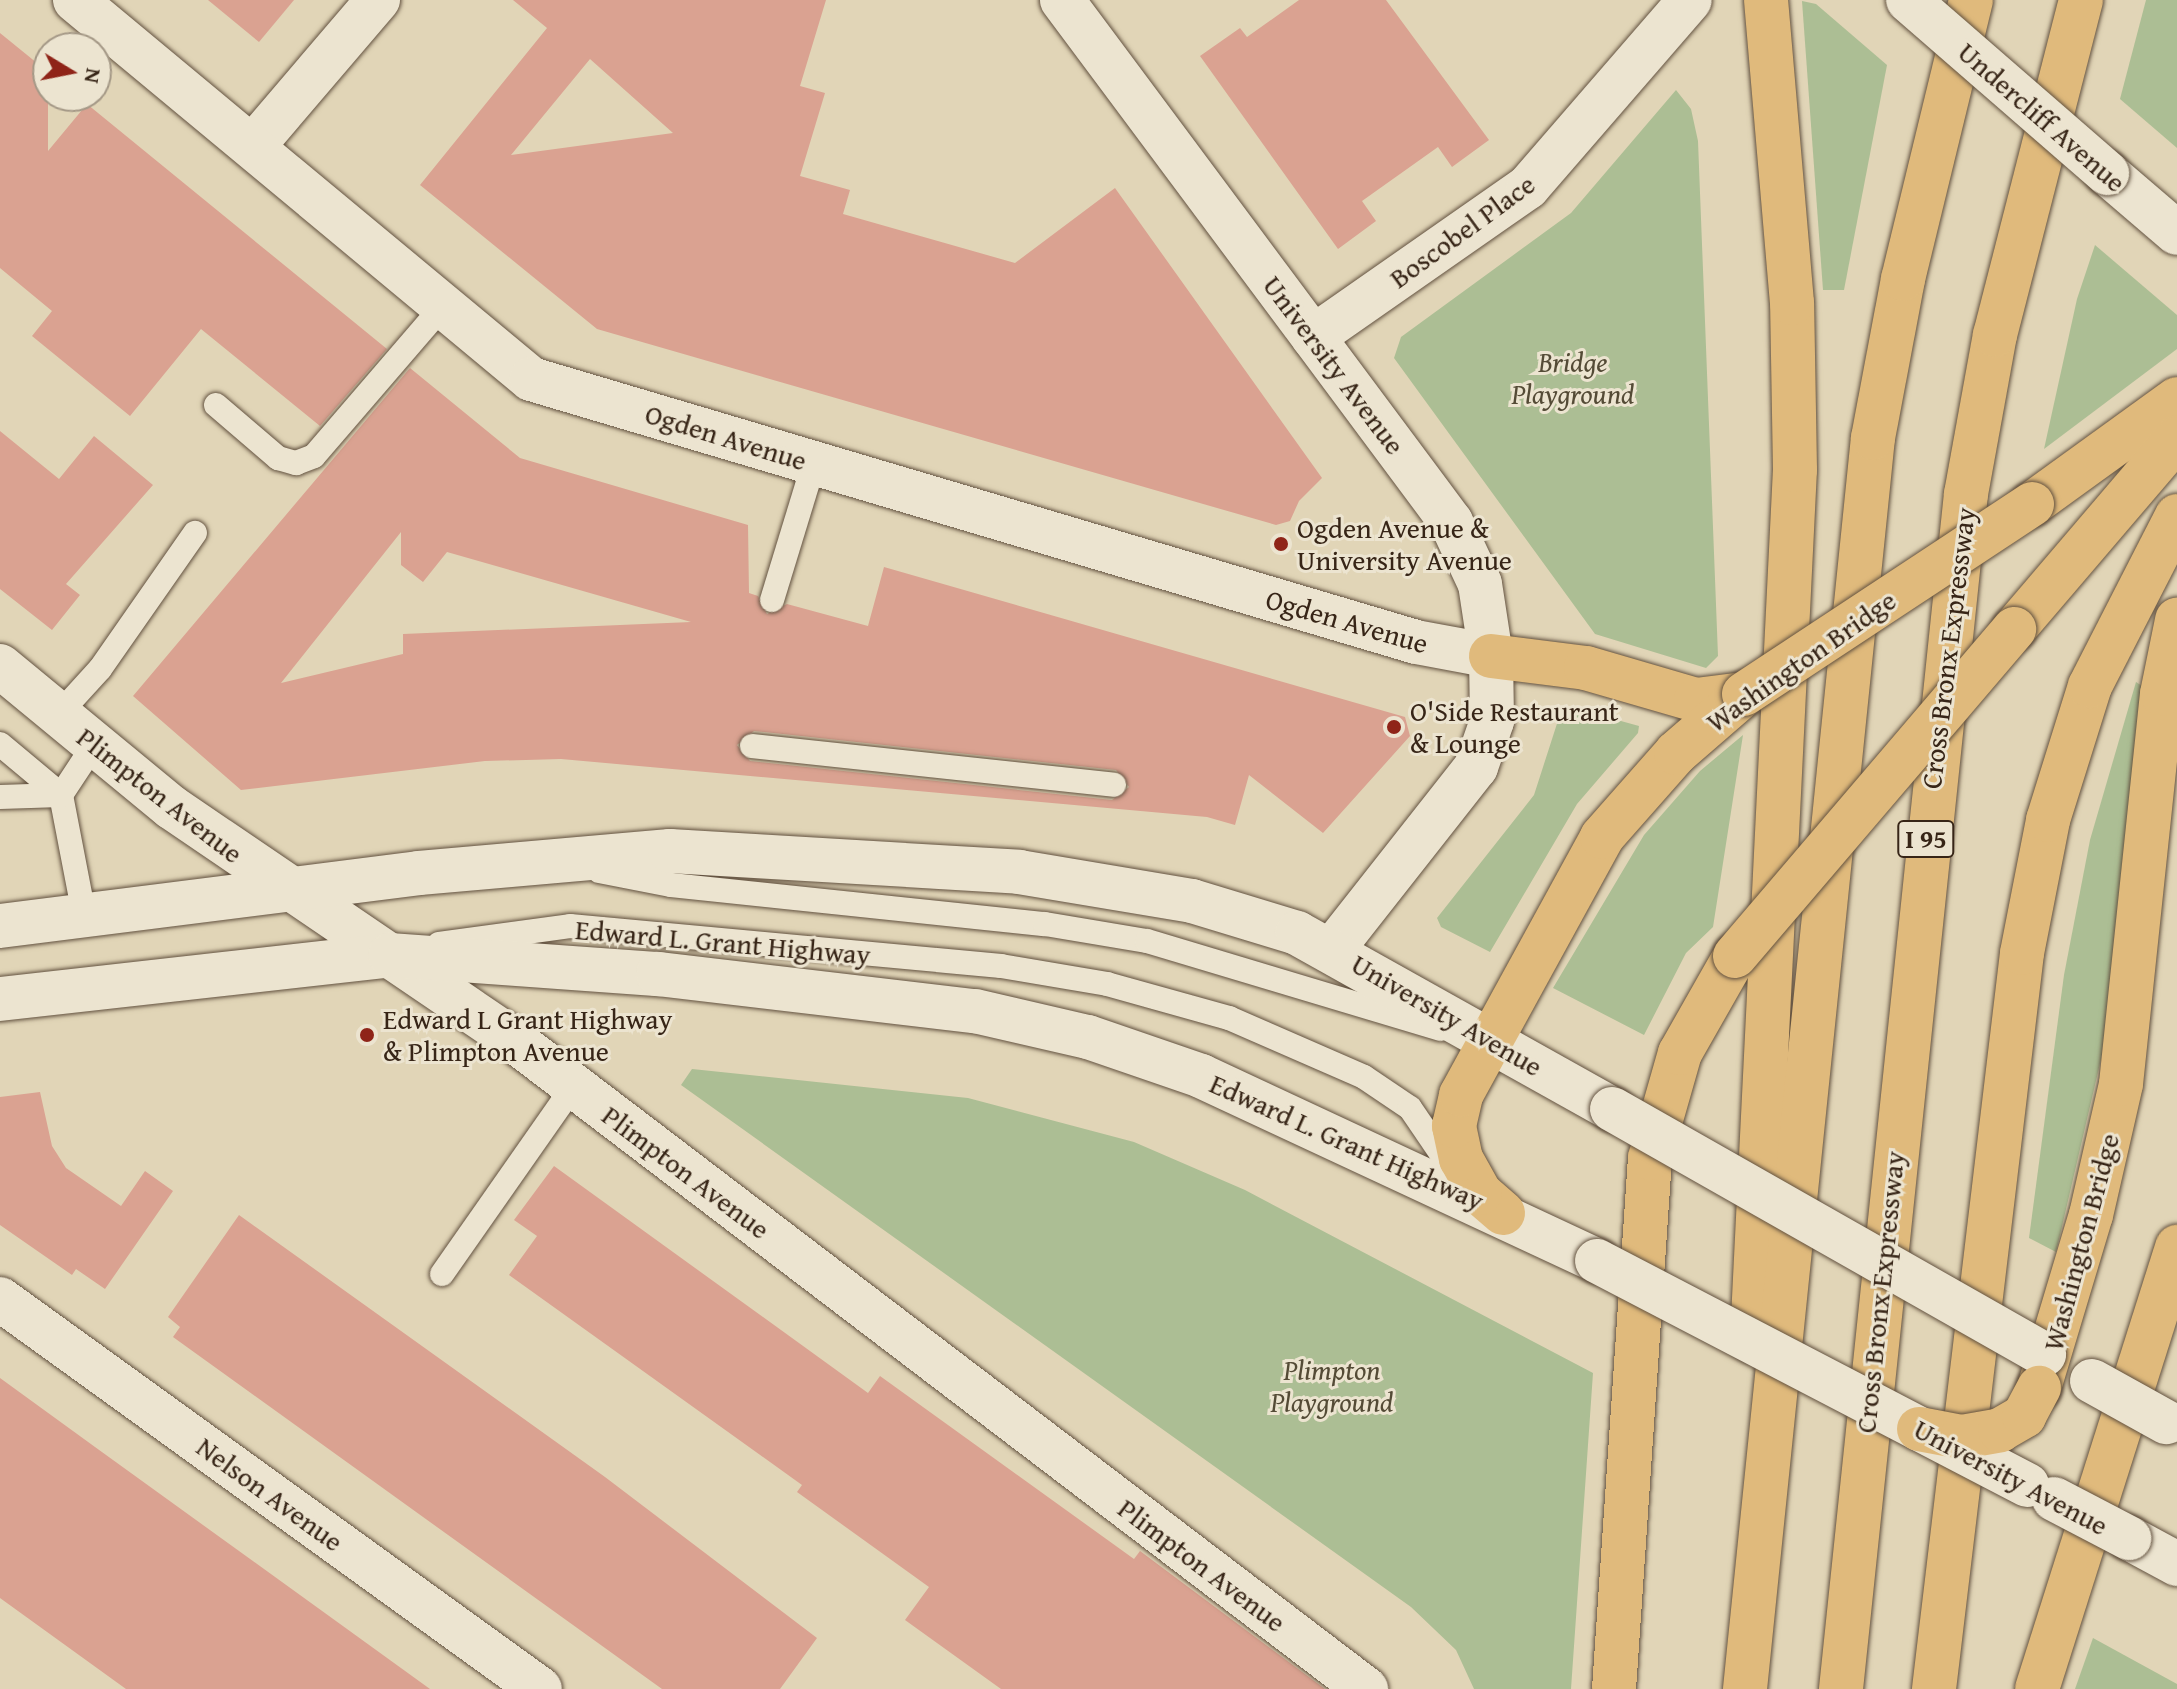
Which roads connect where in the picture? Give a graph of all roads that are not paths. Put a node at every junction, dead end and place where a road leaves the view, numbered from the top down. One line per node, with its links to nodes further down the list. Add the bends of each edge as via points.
1 (75, 0): 9 (street, Ogden Avenue)
2 (378, 0): 9 (street)
3 (1062, 0): 12 (street, University Avenue)
4 (1690, 0): 12 (street, Boscobel Place, via 1528,187)
5 (1766, 0): 51 (main road, via 1792,303 1795,470)
6 (1908, 0): 10 (street, Undercliff Avenue, bridge)
7 (1971, 0): 52 (main road, via 1906,263 1873,438)
8 (2081, 0): 53 (main road, Cross Bronx Expressway / I 95, via 1998,322 1966,494 1944,655)
9 (254, 145): 11 (street, Ogden Avenue)
10 (2177, 233)
11 (444, 305): 14 (lane, via 314,456 296,463 278,458); 16 (street, Ogden Avenue, via 531,379)
12 (1313, 337): 21 (street, University Avenue, via 1451,522 1480,584)
13 (2177, 399): 23 (main road, Washington Bridge, bridge, via 2032,504)
14 (216, 405)
15 (2177, 438): 50 (main road, bridge, via 1735,956 1680,1053 1650,1158)
16 (814, 463): 19 (lane); 21 (street, Ogden Avenue, via 1425,644)
17 (2177, 516): 54 (main road, via 2090,686 2048,820 2022,953)
18 (195, 533): 24 (lane, via 100,669)
19 (772, 600)
20 (2177, 620): 44 (main road, Washington Bridge, via 2162,694 2121,1084)
21 (1491, 656): 23 (main road, via 1586,668 1696,700); 35 (street, University Avenue, via 1492,721 1476,767)
22 (0, 666): 24 (street, Plimpton Avenue)
23 (1744, 694): 38 (main road, Washington Bridge, via 1676,753 1602,837)
24 (58, 715): 26 (street, Plimpton Avenue)
25 (0, 744): 29 (lane)
26 (94, 745): 29 (lane); 32 (street, Plimpton Avenue)
27 (752, 746): 28 (lane)
28 (1114, 785)
29 (61, 795): 30 (lane); 33 (lane)
30 (0, 797)
31 (564, 864): 32 (street, Edward L. Grant Highway); 35 (street, Edward L. Grant Highway, via 670,851 1019,872 1192,901); 38 (lane, Edward L. Grant Highway, via 671,885 1032,923 1147,941 1373,1012)
32 (284, 889): 33 (street, Edward L. Grant Highway); 36 (street, Plimpton Avenue)
33 (84, 915): 34 (street, Edward L. Grant Highway)
34 (0, 926)
35 (1332, 950): 38 (street, University Avenue)
36 (390, 955): 37 (street, Edward L. Grant Highway); 39 (street, Plimpton Avenue); 40 (street, Edward L. Grant Highway, via 748,983 1039,1024 1212,1081); 40 (lane, Edward L. Grant Highway, via 570,926 1001,966 1107,984 1229,1018 1380,1085 1420,1119 1460,1180)
37 (0, 999)
38 (1489, 1039): 40 (main road, Washington Bridge, via 1461,1095 1454,1126 1472,1182); 44 (street, University Avenue, bridge)
39 (573, 1087): 42 (lane); 49 (street, Plimpton Avenue)
40 (1503, 1213): 46 (street, University Avenue, bridge)
41 (2177, 1247): 55 (main road)
42 (442, 1274)
43 (0, 1299): 48 (street, Nelson Avenue)
44 (2045, 1366): 45 (street, University Avenue, bridge, via 2092,1381); 46 (main road, Washington Bridge, bridge, via 2024,1416 2000,1430 1962,1437)
45 (2171, 1426)
46 (1919, 1429): 47 (street, University Avenue, bridge)
47 (2177, 1564)
48 (540, 1689)
49 (1366, 1689)
50 (1614, 1689)
51 (1734, 1689)
52 (1745, 1689)
53 (1841, 1689)
54 (1934, 1689)
55 (2037, 1689)

